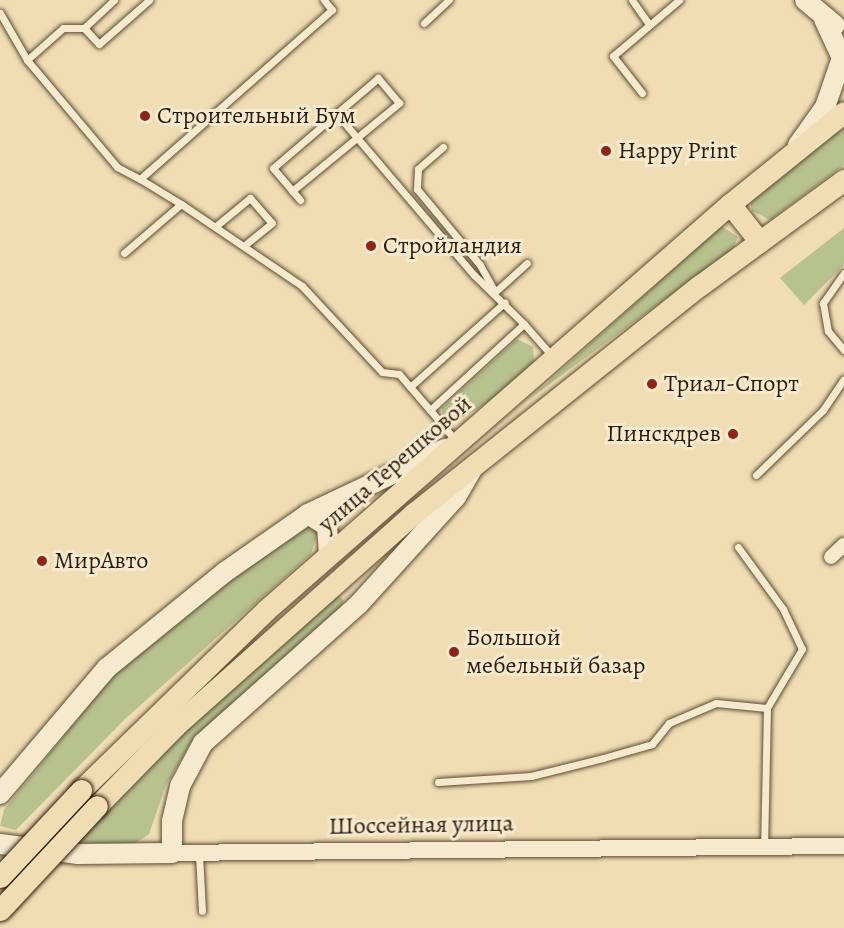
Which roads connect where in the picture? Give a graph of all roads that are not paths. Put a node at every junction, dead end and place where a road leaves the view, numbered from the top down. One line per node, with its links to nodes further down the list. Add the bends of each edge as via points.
1 (114, 0): 12 (lane)
2 (149, 0): 12 (lane, via 99,44)
3 (324, 0): 21 (lane, via 332,10)
4 (449, 0): 10 (lane)
5 (632, 0): 11 (lane)
6 (679, 0): 11 (lane)
7 (805, 0): 9 (main road)
8 (0, 13): 14 (lane)
9 (824, 19): 13 (main road); 20 (main road, via 842,58 835,86)
10 (424, 23)
11 (650, 24): 15 (lane, via 613,56)
12 (84, 28): 14 (lane, via 63,28)
13 (844, 31)
14 (27, 60): 21 (lane, via 117,167)
15 (642, 93)
16 (844, 112): 20 (main road, улица Терешковой)
17 (336, 113): 18 (lane); 18 (lane, via 378,78 399,104); 23 (lane, via 273,168)
18 (356, 139): 23 (lane); 33 (lane)
19 (443, 147): 33 (lane, via 418,169 417,189 480,265)
20 (793, 152): 26 (main road, улица Терешковой)
21 (140, 179): 25 (lane)
22 (844, 180): 28 (main road, улица Терешковой)
23 (292, 191): 24 (lane)
24 (300, 200)
25 (181, 204): 27 (lane); 30 (lane)
26 (730, 204): 28 (main road); 37 (main road, улица Терешковой)
27 (216, 226): 29 (lane); 29 (lane, via 250,198 272,223)
28 (760, 242): 42 (main road, улица Терешковой)
29 (245, 245): 39 (lane, via 302,286 382,372 399,375)
30 (124, 253)
31 (527, 263): 33 (lane)
32 (844, 273): 36 (lane, via 823,303 828,331)
33 (495, 292): 34 (lane)
34 (505, 302): 35 (lane); 39 (lane)
35 (524, 324): 37 (lane); 40 (lane)
36 (844, 350)
37 (555, 359): 41 (main road, улица Терешковой)
38 (844, 379): 45 (lane, via 823,410)
39 (410, 387): 40 (lane)
40 (430, 410): 43 (lane)
41 (487, 417): 42 (main road); 43 (main road, улица Терешковой)
42 (506, 439): 44 (main road, улица Терешковой)
43 (458, 443): 46 (main road); 49 (main road, улица Терешковой)
44 (476, 463): 51 (main road, улица Терешковой); 52 (main road, via 456,496)
45 (756, 475)
46 (308, 514): 49 (main road, via 327,526); 55 (main road, via 225,572 107,668)
47 (844, 546): 50 (street)
48 (738, 547): 53 (lane, via 783,609 802,649)
49 (329, 555): 61 (main road, улица Терешковой, bridge, via 221,650)
50 (831, 557)
51 (342, 577): 52 (main road, via 359,587); 62 (main road, улица Терешковой, bridge, via 175,726)
52 (358, 605): 59 (main road, via 203,743 180,786 172,821)
53 (767, 708): 54 (lane, via 716,703 669,723 652,744 603,758 531,776); 57 (lane)
54 (438, 782)
55 (0, 794)
56 (0, 844): 59 (main road, Шоссейная улица, via 78,854)
57 (764, 846): 58 (street, Шоссейная улица); 60 (street, Шоссейная улица)
58 (844, 846)
59 (172, 853): 60 (street, Шоссейная улица)
60 (199, 853): 63 (lane)
61 (0, 877)
62 (0, 910)
63 (202, 911)

